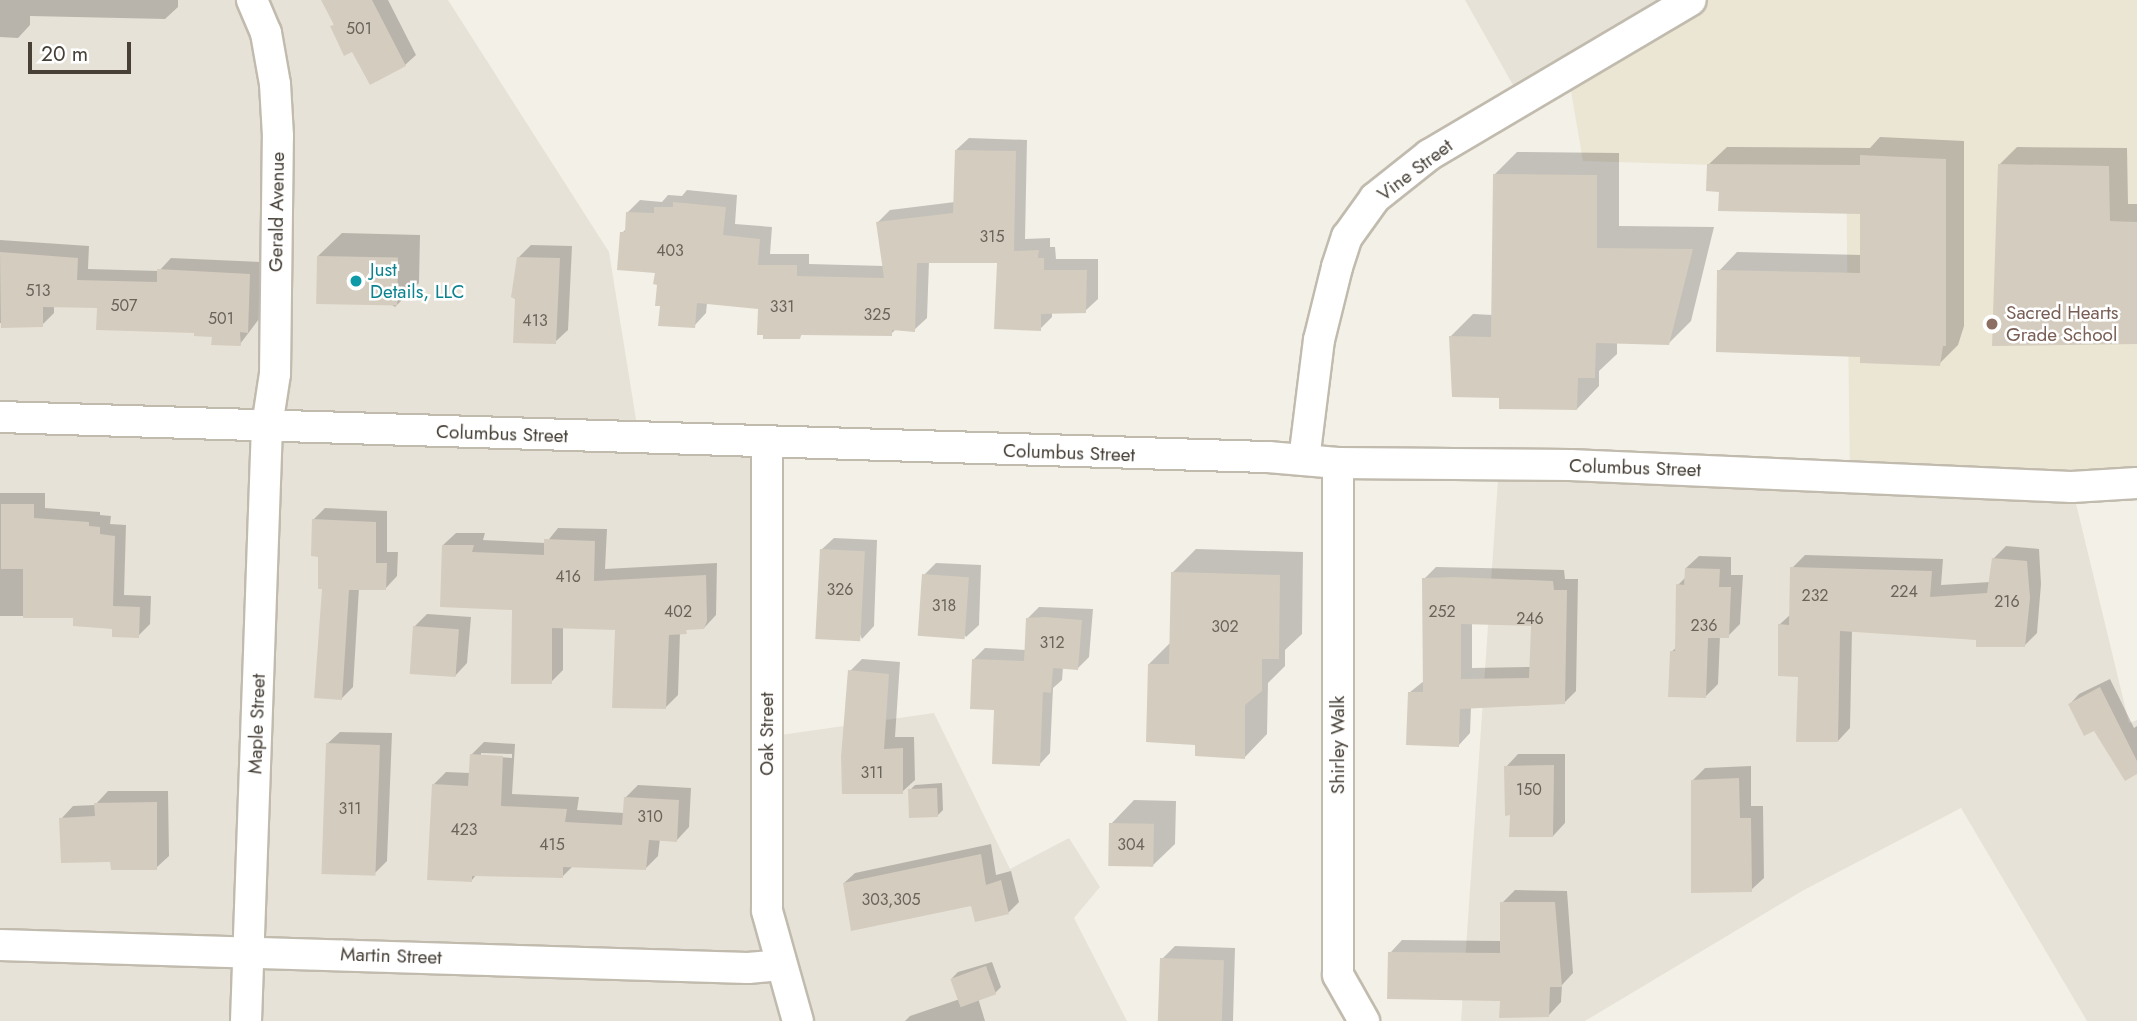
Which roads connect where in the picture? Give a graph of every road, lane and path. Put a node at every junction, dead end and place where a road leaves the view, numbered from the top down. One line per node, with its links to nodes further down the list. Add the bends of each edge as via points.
1 (252, 0): 4 (street, Gerald Avenue, via 266,33 278,126 275,374)
2 (1691, 0): 6 (street, Vine Street, via 1429,155 1375,198 1347,237 1337,267 1319,340)
3 (0, 417): 4 (street, Columbus Street)
4 (267, 426): 5 (street, Columbus Street); 10 (street, Maple Street)
5 (767, 443): 6 (street, Columbus Street); 11 (street, Oak Street, via 767,911)
6 (1304, 460): 7 (street, Columbus Street)
7 (1338, 463): 8 (street, Columbus Street, via 1570,466 2072,487); 14 (street, Shirley Walk, via 1338,975)
8 (2136, 482)
9 (0, 945): 10 (street, Martin Street)
10 (249, 952): 11 (street, Martin Street, via 748,968); 12 (street, Maple Street)
11 (781, 965): 13 (street, Oak Street)
12 (246, 1021)
13 (798, 1021)
14 (1364, 1021)

